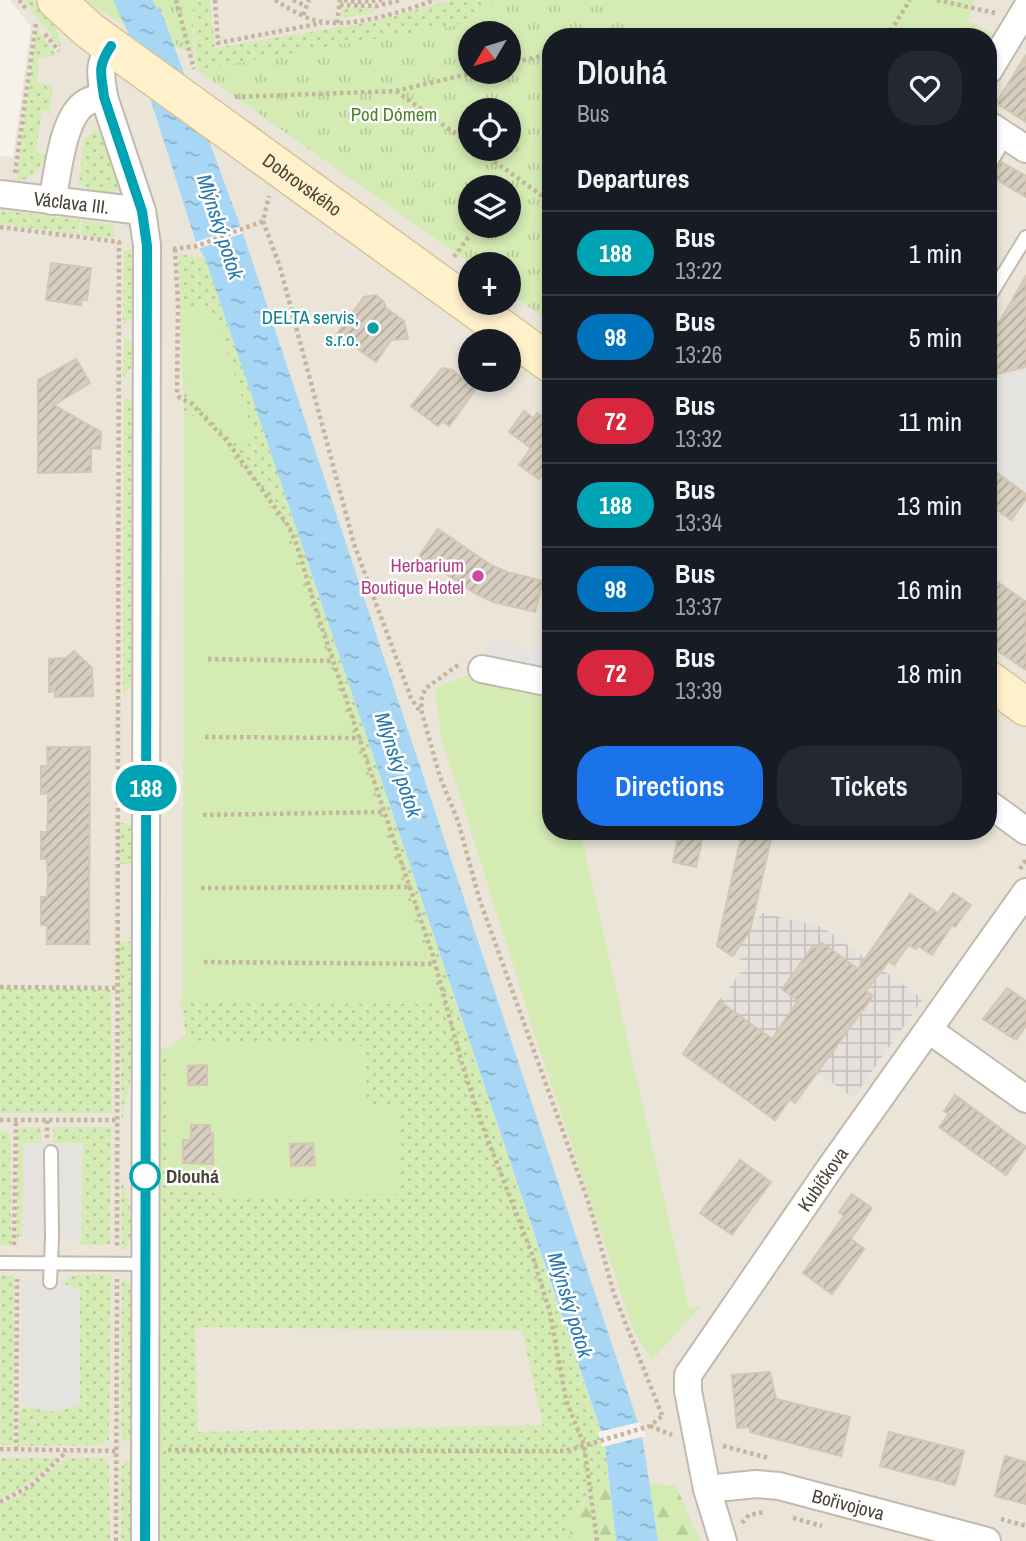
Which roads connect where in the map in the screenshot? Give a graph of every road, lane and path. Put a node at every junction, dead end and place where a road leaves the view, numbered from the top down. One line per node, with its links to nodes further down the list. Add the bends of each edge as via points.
1 (176, 0): 23 (path)
2 (215, 0): 16 (path, via 218,43)
3 (275, 0): 14 (path)
4 (293, 0): 9 (path)
5 (401, 0): 11 (path)
6 (435, 0): 15 (path)
7 (911, 0): 18 (path)
8 (937, 0): 13 (path)
9 (307, 2): 14 (path)
10 (342, 2): 11 (path); 17 (path)
11 (378, 2): 15 (path)
12 (46, 11): 19 (main road, Dobrovského); 32 (path)
13 (1023, 14): 20 (street)
14 (302, 15): 16 (path)
15 (379, 16): 17 (path)
16 (324, 22): 17 (path)
17 (337, 23)
18 (893, 28)
19 (111, 46): 26 (street, via 100,65); 27 (main road, Dobrovského, via 141,68)
20 (997, 57)
21 (542, 58): 22 (path)
22 (522, 61)
23 (195, 74)
24 (458, 76): 25 (path)
25 (396, 91): 27 (path); 28 (path)
26 (104, 97): 34 (street, via 86,102 74,115); 35 (street)
27 (218, 105): 45 (main road, Dobrovského)
28 (458, 136)
29 (1007, 137): 30 (lane)
30 (997, 153)
31 (494, 161): 33 (path)
32 (7, 186): 34 (street, Václava III.)
33 (542, 196)
34 (52, 201): 35 (street, Václava III.)
35 (142, 211): 78 (street, via 147,246)
36 (263, 221): 52 (path, via 280,267 355,544 411,698)
37 (0, 227): 65 (path, via 119,242)
38 (242, 230): 42 (path)
39 (1026, 237): 44 (lane)
40 (468, 238): 43 (path)
41 (162, 247): 42 (path)
42 (176, 249): 47 (path, via 177,393 227,441 289,527)
43 (453, 259)
44 (997, 284)
45 (542, 358)
46 (208, 659): 47 (path)
47 (334, 662): 54 (path)
48 (482, 669): 49 (street); 52 (path, via 461,663 435,680 425,689)
49 (542, 681)
50 (997, 686): 51 (main road)
51 (1026, 706)
52 (422, 713): 82 (path, via 479,898 589,1204 614,1294)
53 (205, 737): 54 (path)
54 (360, 738): 56 (path)
55 (997, 810): 58 (street)
56 (385, 812): 57 (path); 59 (path)
57 (203, 816)
58 (1026, 831)
59 (410, 887): 60 (path); 63 (path)
60 (201, 888)
61 (1026, 892): 66 (street, Kubíčkova)
62 (204, 962): 63 (path)
63 (435, 964): 84 (path, via 470,1089 550,1313 566,1400)
64 (0, 987): 65 (path)
65 (117, 988): 70 (path)
66 (929, 1030): 67 (street); 92 (street, Kubíčkova, via 691,1368 688,1391)
67 (1026, 1099)
68 (16, 1120): 69 (path); 71 (path); 74 (path)
69 (47, 1120): 70 (path); 72 (path)
70 (117, 1120): 75 (path)
71 (0, 1121)
72 (47, 1135)
73 (51, 1152): 77 (lane)
74 (14, 1248)
75 (117, 1252)
76 (0, 1263): 77 (lane)
77 (51, 1263): 78 (lane); 81 (lane)
78 (145, 1264): 101 (street)
79 (17, 1276): 87 (path)
80 (117, 1277): 90 (path)
81 (50, 1282)
82 (662, 1415)
83 (650, 1426): 84 (path)
84 (584, 1445): 89 (path, via 566,1451); 102 (path)
85 (719, 1445): 91 (path)
86 (0, 1449): 87 (path)
87 (16, 1450): 88 (path)
88 (68, 1450): 90 (path); 93 (path, via 32,1485)
89 (156, 1450)
90 (116, 1451): 100 (path)
91 (782, 1461)
92 (707, 1489): 98 (street, Bořivojova, via 779,1486); 99 (street, Kubíčkova)
93 (0, 1502)
94 (775, 1513): 99 (path, via 749,1515)
95 (788, 1517): 97 (path)
96 (1026, 1525): 98 (path)
97 (828, 1527)
98 (990, 1529)
99 (732, 1535)
100 (116, 1541)
101 (145, 1541)
102 (597, 1541)

